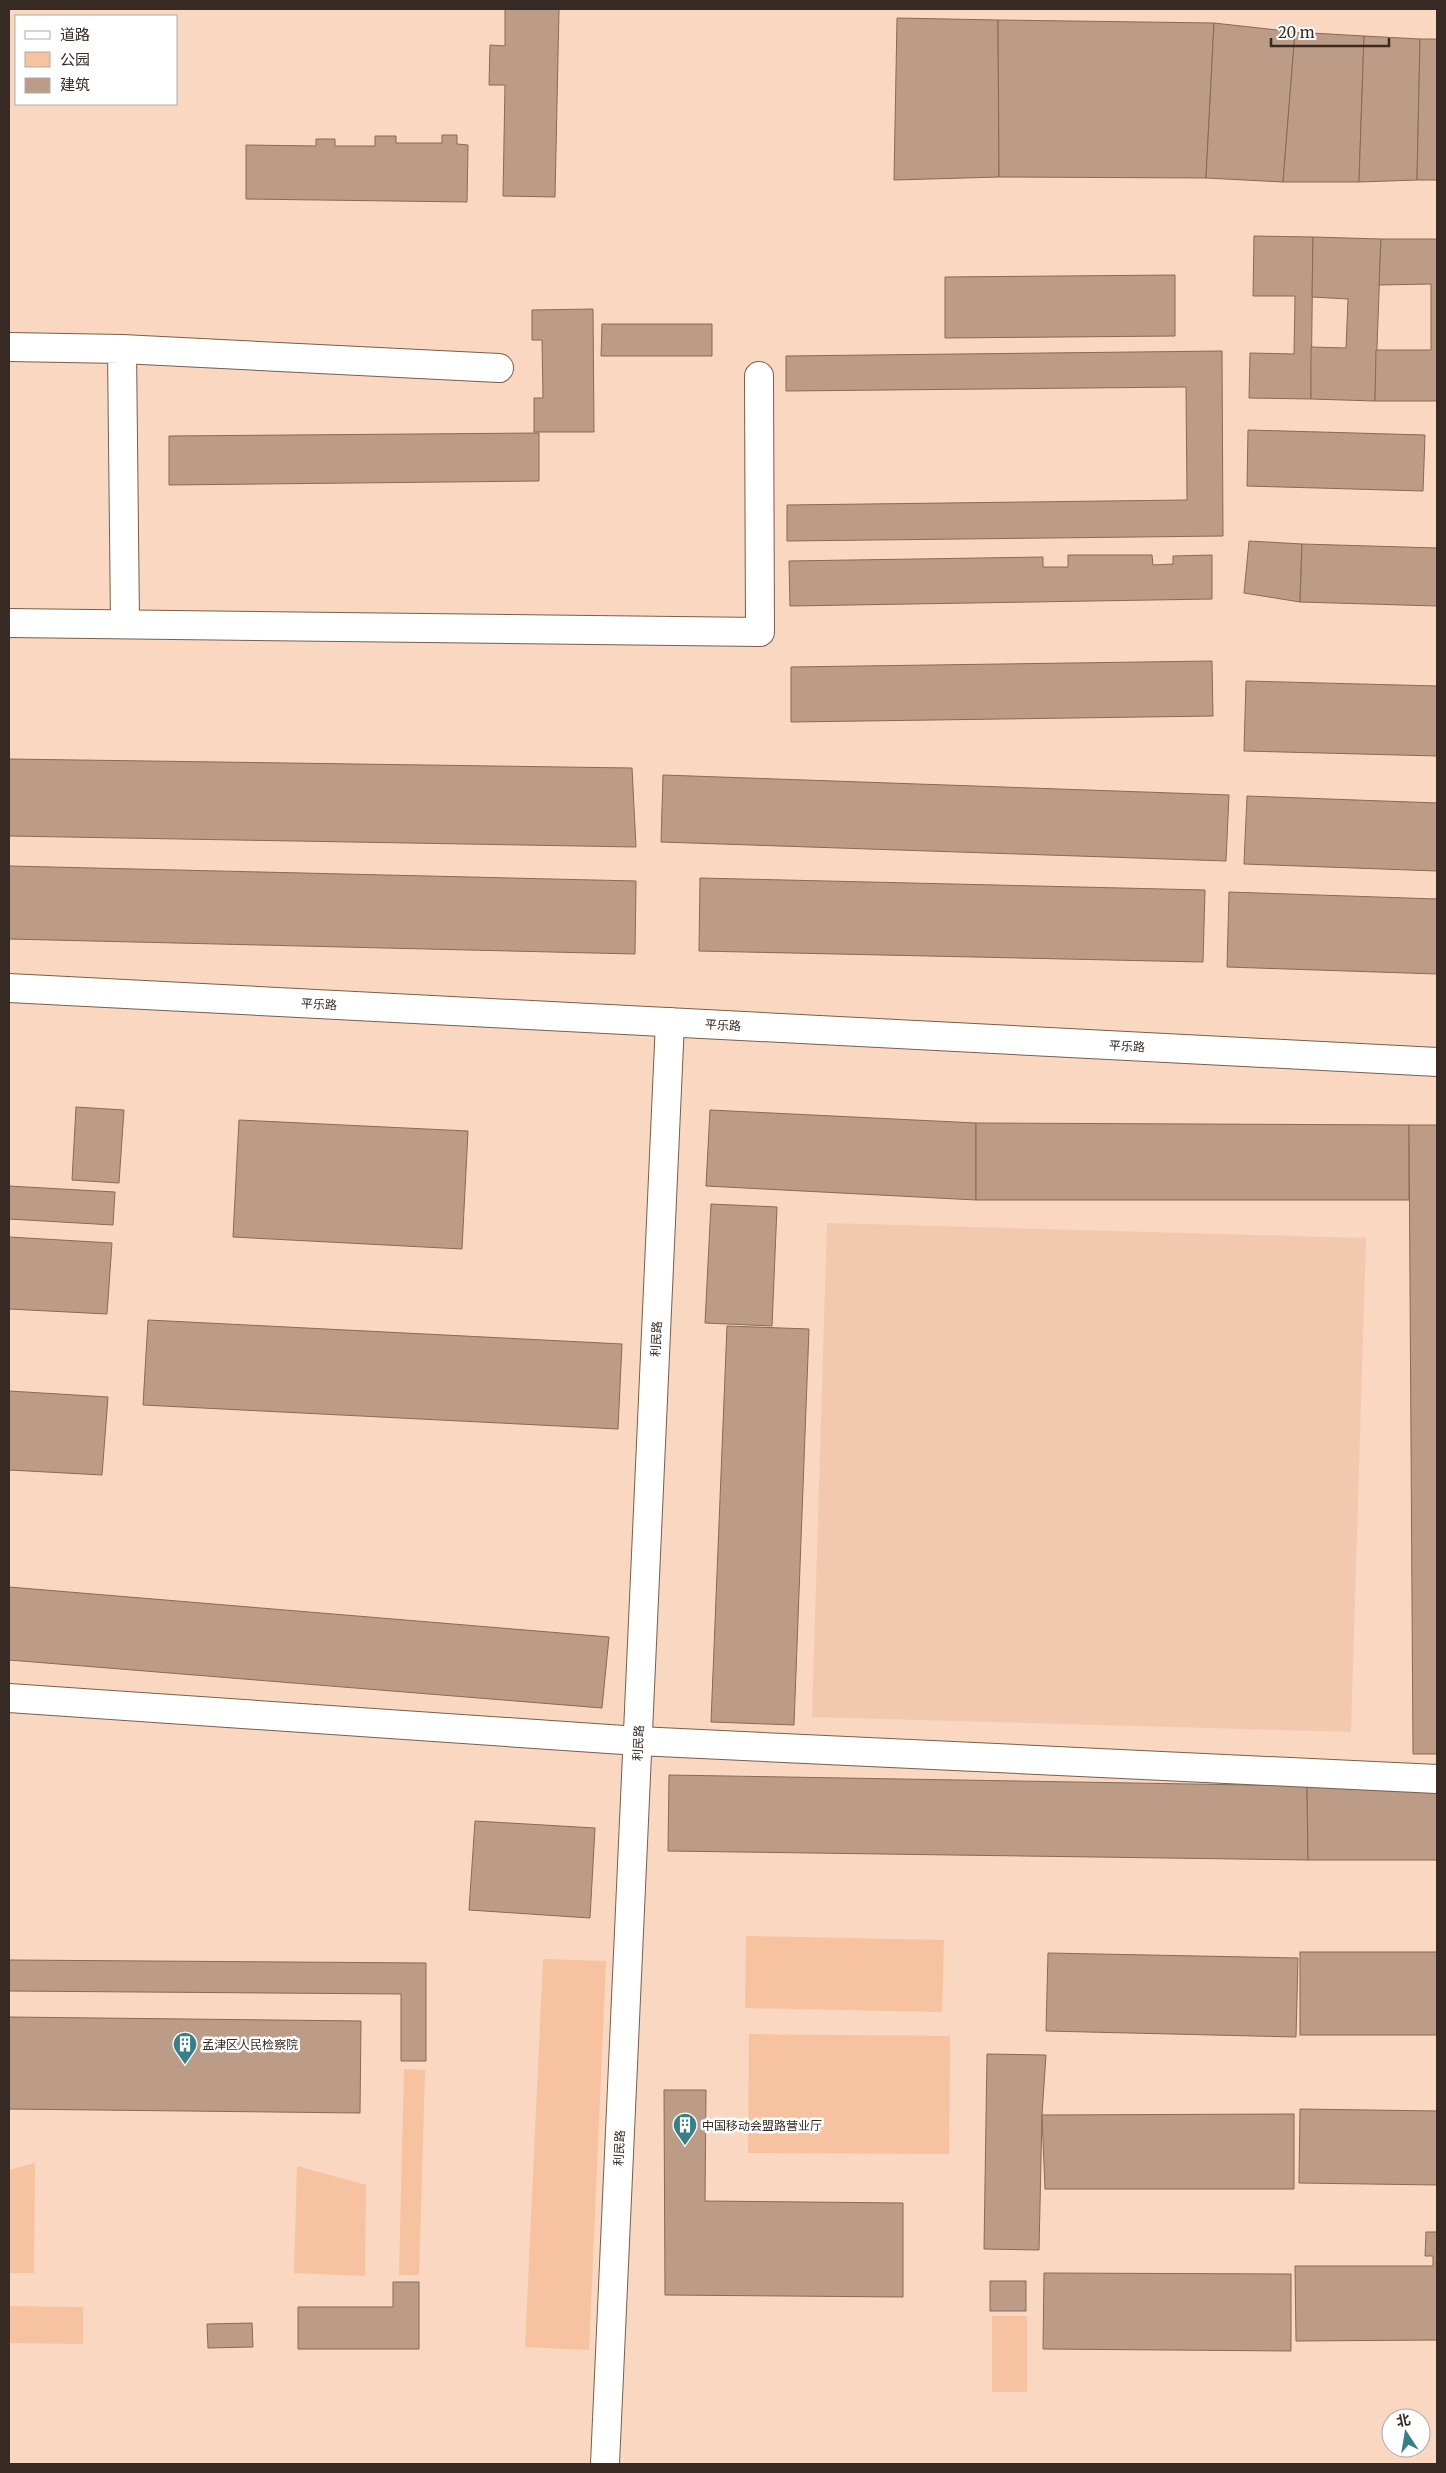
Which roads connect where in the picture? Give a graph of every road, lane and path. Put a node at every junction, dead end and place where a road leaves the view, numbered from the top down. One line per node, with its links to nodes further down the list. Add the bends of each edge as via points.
1 (9, 347): 2 (street)
2 (122, 349): 3 (street); 6 (street)
3 (499, 368)
4 (759, 376): 6 (street, via 760,632)
5 (9, 623): 6 (street)
6 (125, 623)
7 (9, 988): 8 (street, 平乐路)
8 (670, 1022): 9 (street, 平乐路); 11 (street, 利民路)
9 (1437, 1062)
10 (9, 1698): 11 (street)
11 (638, 1741): 12 (street); 13 (street, 利民路)
12 (1437, 1779)
13 (605, 2464)

